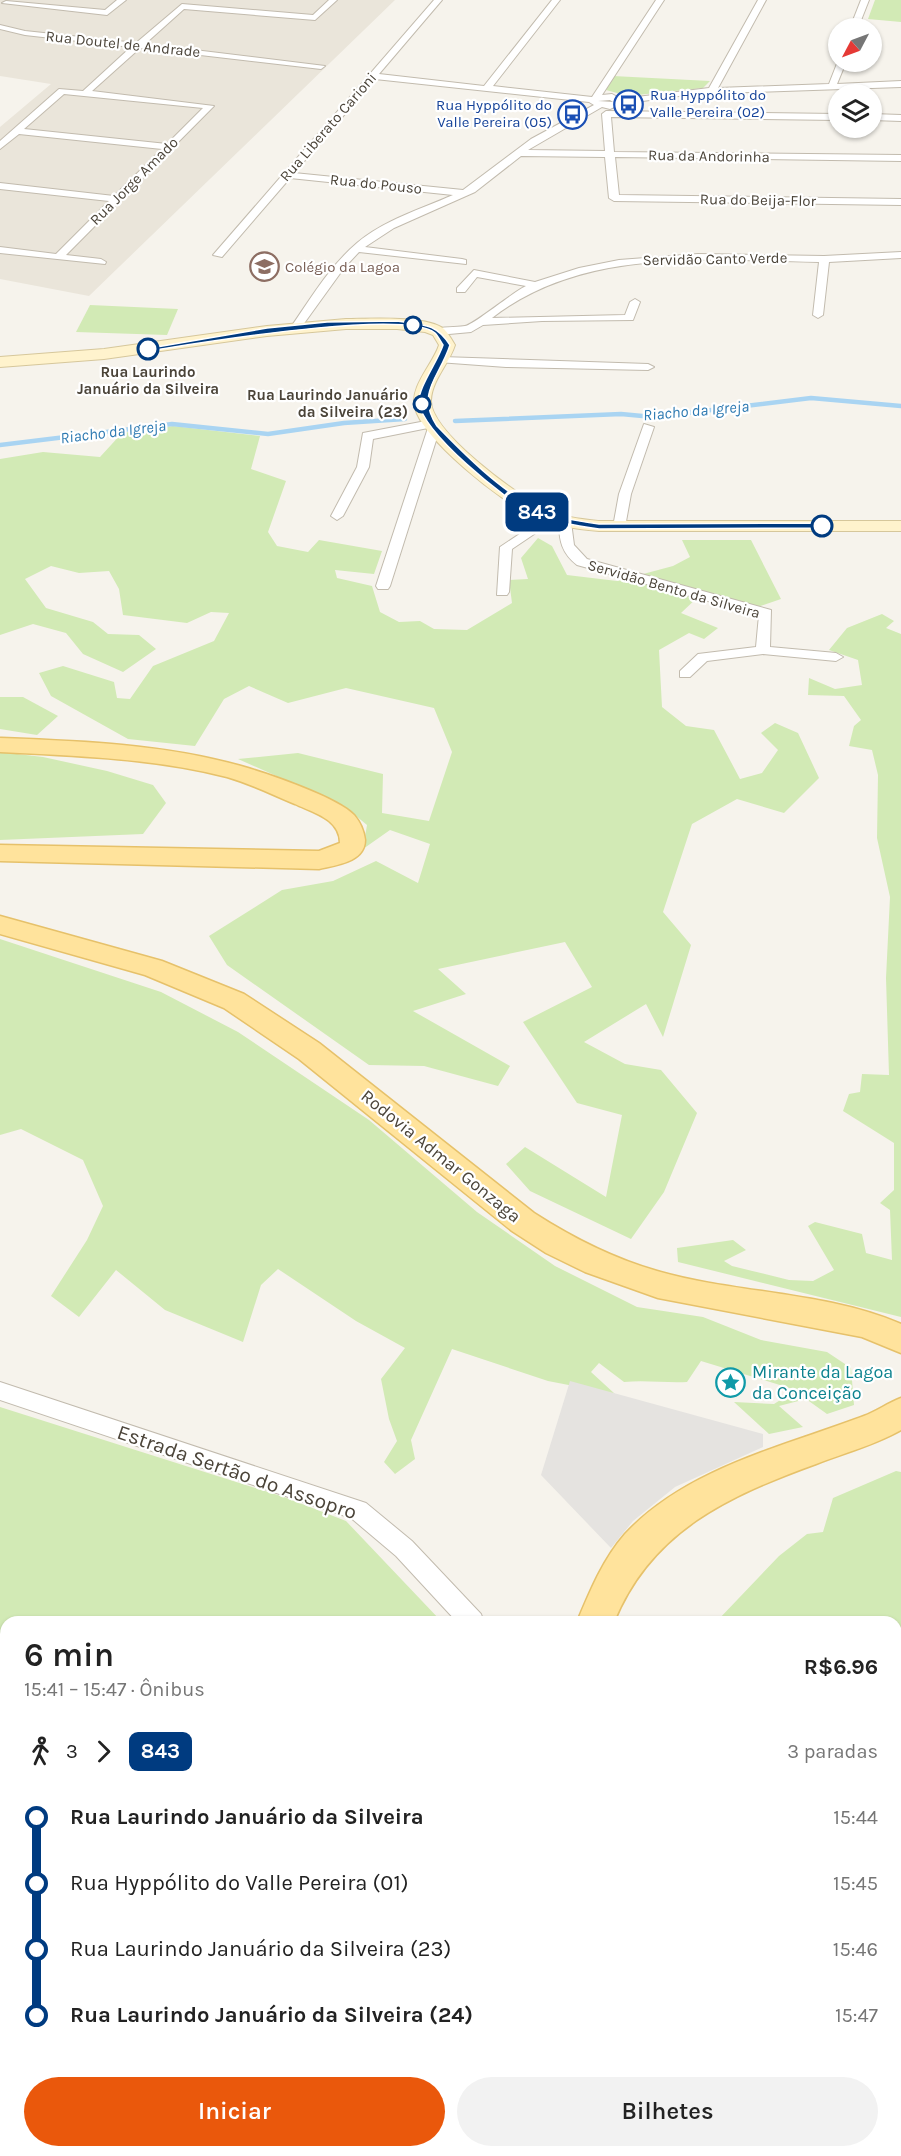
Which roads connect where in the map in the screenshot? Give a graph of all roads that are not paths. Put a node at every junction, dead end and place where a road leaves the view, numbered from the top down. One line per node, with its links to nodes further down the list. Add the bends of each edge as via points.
1 (122, 0): 9 (street, via 107,13)
2 (333, 0): 15 (street, via 315,18 182,6)
3 (438, 0): 19 (street, Rua Liberato Carioni)
4 (555, 0): 22 (street)
5 (660, 0): 30 (street)
6 (762, 0): 28 (street)
7 (865, 0): 11 (street)
8 (8, 2): 9 (street)
9 (55, 8): 10 (street)
10 (48, 14)
11 (858, 18)
12 (0, 27): 14 (street, Rua Doutel de Andrade)
13 (33, 27): 14 (street)
14 (25, 33): 15 (street, Rua Doutel de Andrade); 16 (street, Rua Doutel de Andrade, via 16,40)
15 (140, 44): 16 (street); 17 (street, Rua Doutel de Andrade)
16 (131, 52): 17 (street, Rua Doutel de Andrade); 29 (street)
17 (247, 58): 18 (street, Rua Doutel de Andrade)
18 (321, 66)
19 (380, 67): 20 (street); 21 (street, Rua Liberato Carioni)
20 (436, 73): 22 (street); 23 (street)
21 (373, 76): 23 (street); 40 (street, Rua Liberato Carioni)
22 (494, 80): 27 (street)
23 (430, 82): 27 (street)
24 (901, 84): 25 (street)
25 (882, 85)
26 (828, 86): 28 (street)
27 (487, 88): 30 (street)
28 (712, 90): 30 (street, via 610,106)
29 (85, 93): 34 (street, via 62,91); 36 (street, Rua Jorge Amado, via 210,106)
30 (596, 103): 37 (street)
31 (828, 117): 38 (street, via 606,114)
32 (882, 117): 33 (street)
33 (901, 118)
34 (17, 131): 35 (street); 36 (street)
35 (0, 146)
36 (169, 147): 43 (street, Rua Jorge Amado)
37 (517, 153): 38 (street, Rua da Andorinha); 42 (street)
38 (610, 155): 39 (street, Rua da Andorinha); 44 (street, Rua do Beija-Flor, via 614,198)
39 (901, 158)
40 (288, 175): 42 (street, Rua do Pouso); 47 (street, Rua Liberato Carioni)
41 (0, 186): 43 (street)
42 (465, 194): 45 (street, via 391,226)
43 (116, 199): 49 (street, Rua Jorge Amado)
44 (901, 202)
45 (357, 249): 52 (street); 58 (street)
46 (0, 250): 49 (street)
47 (218, 255)
48 (901, 256): 50 (street, Servidão Canto Verde)
49 (58, 257): 51 (street)
50 (824, 259): 53 (street, Servidão Canto Verde, via 641,260 583,270); 56 (street)
51 (101, 262)
52 (462, 262)
53 (536, 285): 54 (street, via 474,273); 57 (street, Servidão Canto Verde, via 512,297)
54 (461, 290)
55 (635, 302): 57 (street, via 629,318)
56 (818, 315)
57 (482, 322): 59 (street, Servidão Canto Verde, via 471,329)
58 (296, 327): 59 (main road, via 397,324); 61 (main road, via 132,351)
59 (438, 332): 60 (main road, via 447,345)
60 (442, 360): 62 (street); 63 (main road, via 422,401)
61 (0, 362)
62 (648, 367)
63 (432, 426): 65 (street, via 367,436 363,467); 66 (main road, via 518,501); 69 (street)
64 (648, 427): 68 (street, via 625,494)
65 (337, 516)
66 (558, 520): 68 (main road); 70 (street, via 506,548); 71 (street, Servidão Bento da Silveira, via 565,545 582,562 766,613)
67 (901, 526): 68 (main road)
68 (619, 527)
69 (383, 586)
70 (502, 592)
71 (763, 650): 72 (street); 73 (street, via 703,657)
72 (836, 657)
73 (685, 674)
74 (0, 745): 75 (main road, via 93,749 224,769 323,807 348,822 354,834 351,847 338,856 319,860)
75 (0, 853)
76 (0, 925): 77 (main road, Rodovia Admar Gonzaga, via 153,968 234,1001 309,1051 523,1222 596,1263 658,1285 866,1324)
77 (901, 1339)
78 (0, 1391): 80 (street, Estrada Sertão do Assopro, via 358,1510 430,1574)
79 (901, 1413): 81 (main road, via 878,1426 722,1485 675,1514 638,1546 608,1591)
80 (468, 1616)
81 (598, 1616)

